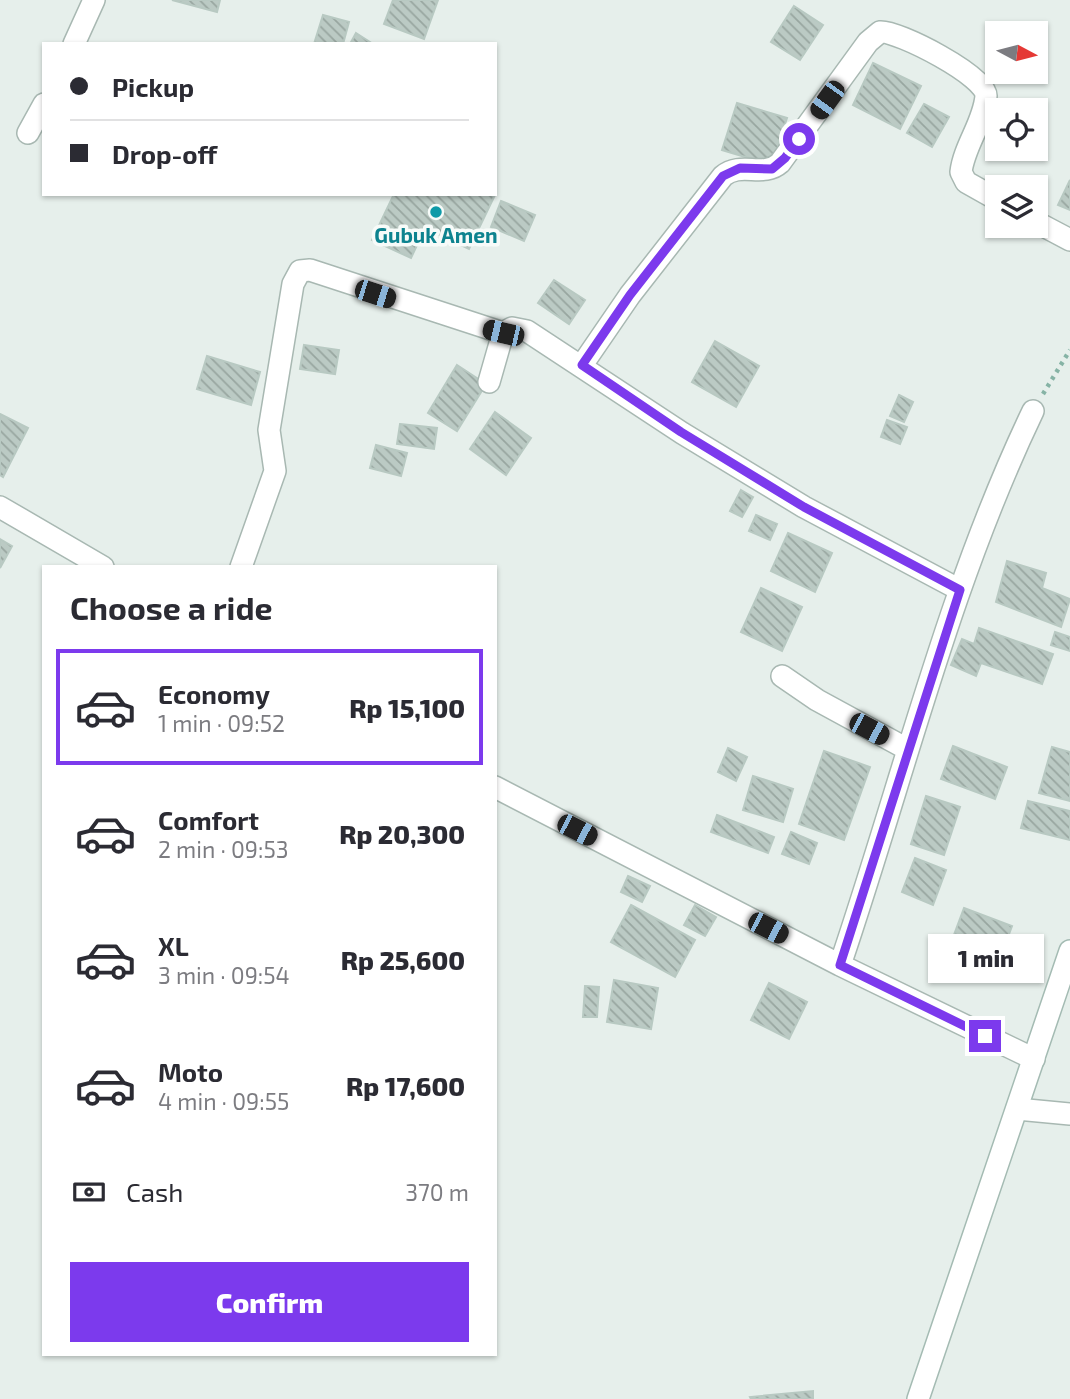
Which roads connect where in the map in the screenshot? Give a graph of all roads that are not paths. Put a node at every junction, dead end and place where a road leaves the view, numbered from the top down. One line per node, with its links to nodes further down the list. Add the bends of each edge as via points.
1 (94, 0): 2 (street)
2 (76, 42)
3 (42, 108): 4 (street)
4 (28, 133)
5 (985, 193): 9 (street, via 966,182 961,172 986,97 982,84 959,66 880,32 780,163 769,170 740,168 723,176)
6 (1048, 228): 7 (street)
7 (1070, 240)
8 (503, 333): 9 (street, via 512,328 527,331); 10 (street); 14 (street, via 310,270 300,271 293,284 268,430 275,471)
9 (582, 365): 15 (street, via 804,507)
10 (489, 382)
11 (1033, 411): 15 (street, via 1009,460)
12 (0, 507): 13 (street)
13 (100, 565)
14 (242, 565)
15 (960, 590): 17 (street)
16 (782, 676): 17 (street)
17 (907, 749): 20 (street)
18 (497, 788): 20 (street)
19 (1070, 951): 21 (street)
20 (840, 965): 21 (street)
21 (1034, 1059): 22 (street)
22 (1017, 1109): 23 (street); 24 (street)
23 (1070, 1114)
24 (918, 1399)

